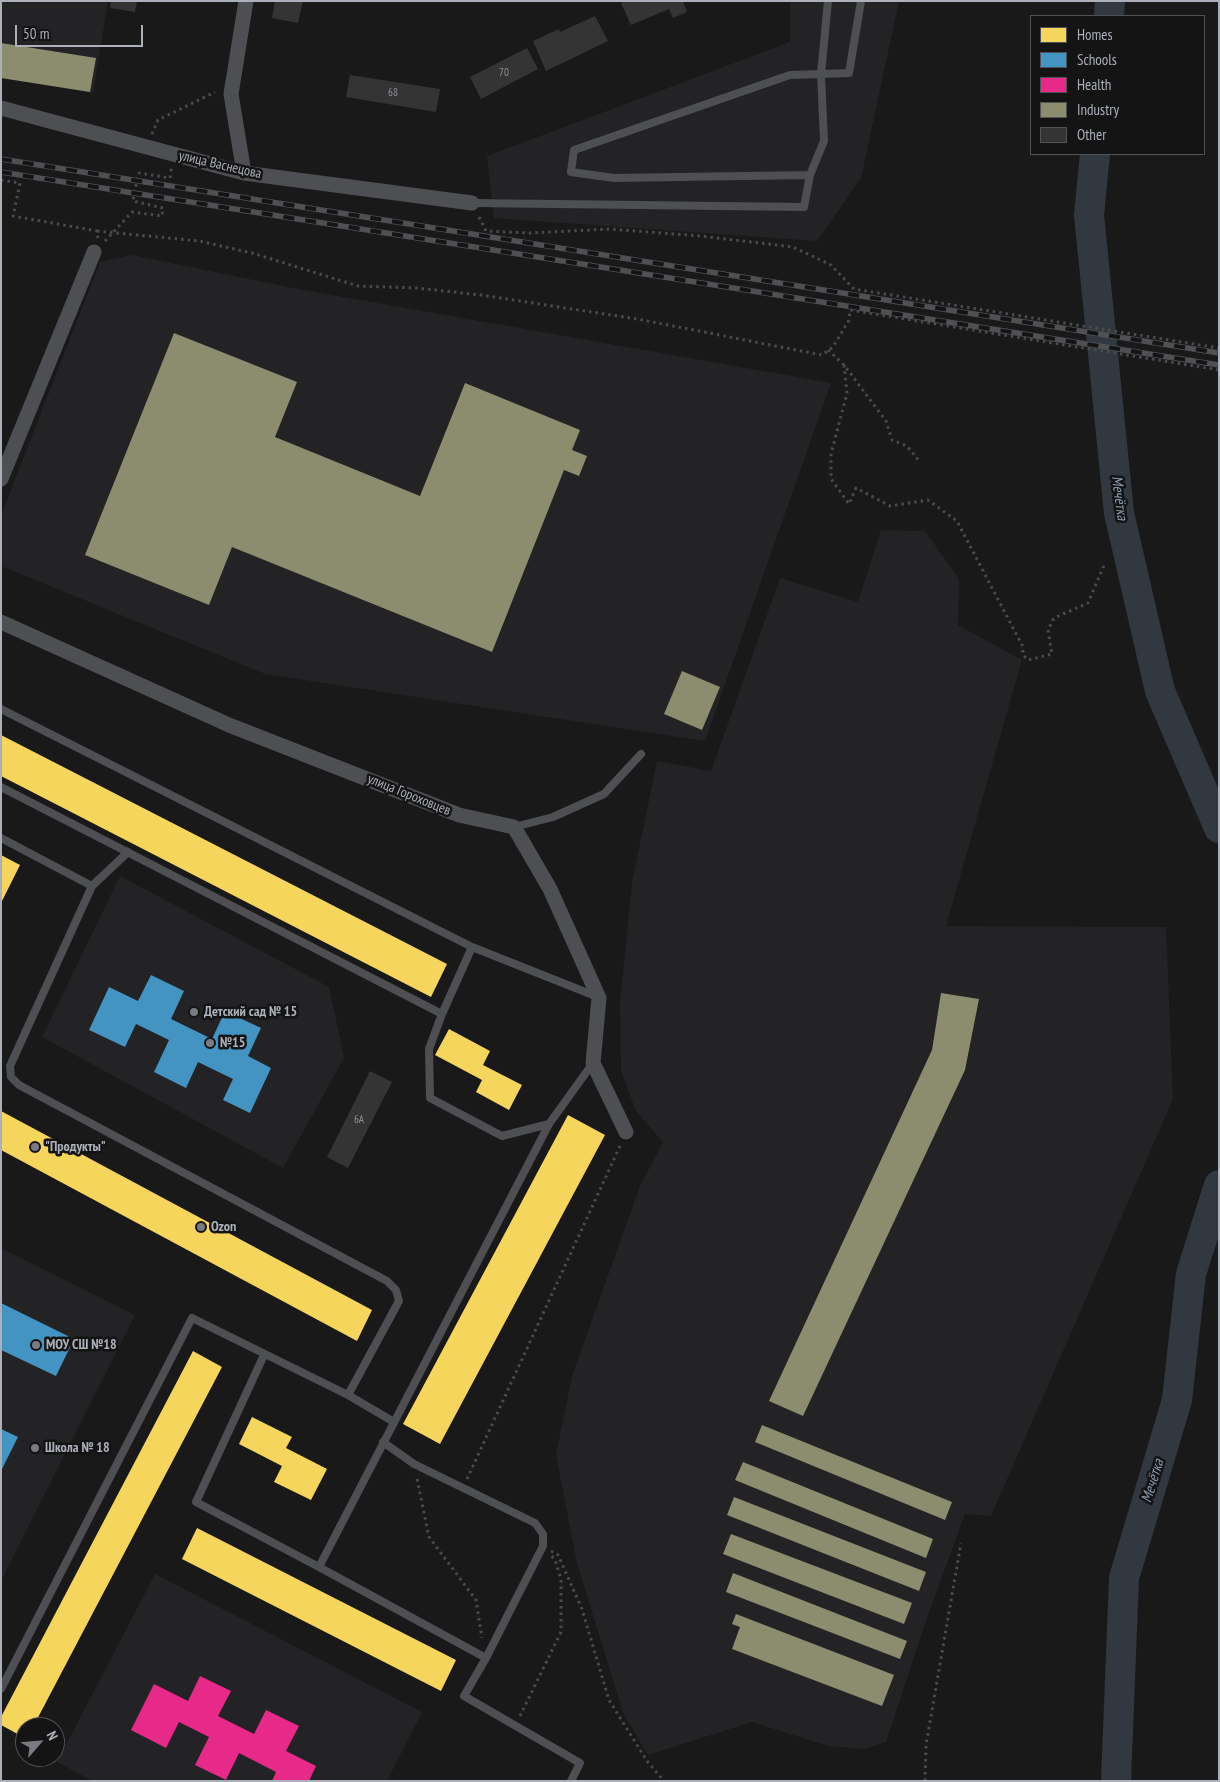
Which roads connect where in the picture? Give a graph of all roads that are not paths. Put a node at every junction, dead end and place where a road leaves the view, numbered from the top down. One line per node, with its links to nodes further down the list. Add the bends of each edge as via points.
1 (246, 1): 6 (street, via 231,94)
2 (828, 1): 4 (lane)
3 (861, 1): 4 (lane, via 849,73)
4 (821, 74): 7 (lane, via 824,141); 7 (lane, via 790,74 574,150 571,172 614,178)
5 (1, 108): 6 (street, улица Васнецова)
6 (244, 173): 8 (street, улица Васнецова)
7 (810, 175): 8 (lane, via 804,207)
8 (472, 203)
9 (97, 249): 10 (street)
10 (1, 479)
11 (1, 622): 15 (street, улица Гороховцев, via 229,725 459,815)
12 (1, 709): 19 (lane)
13 (641, 754): 15 (lane, via 604,794 553,818)
14 (1, 787): 17 (lane)
15 (514, 827): 20 (street, via 550,889)
16 (1, 838): 18 (lane)
17 (128, 852): 18 (lane); 21 (lane)
18 (92, 886): 26 (lane, via 10,1066 11,1077 19,1085 387,1281 396,1290 399,1302)
19 (472, 947): 20 (lane); 21 (lane)
20 (599, 998): 22 (street)
21 (442, 1014): 23 (lane, via 429,1049 430,1098 502,1136)
22 (593, 1063): 23 (lane); 24 (street)
23 (549, 1124): 27 (lane)
24 (626, 1132)
25 (264, 1354): 26 (lane); 29 (lane, via 196,1502); 31 (lane, via 192,1318)
26 (348, 1395): 27 (lane)
27 (394, 1422): 28 (lane)
28 (384, 1442): 29 (lane); 30 (lane, via 414,1464 535,1523 543,1534 543,1546)
29 (319, 1567): 30 (lane)
30 (486, 1658): 32 (lane, via 464,1696 580,1762)
31 (1, 1689)
32 (571, 1781)

